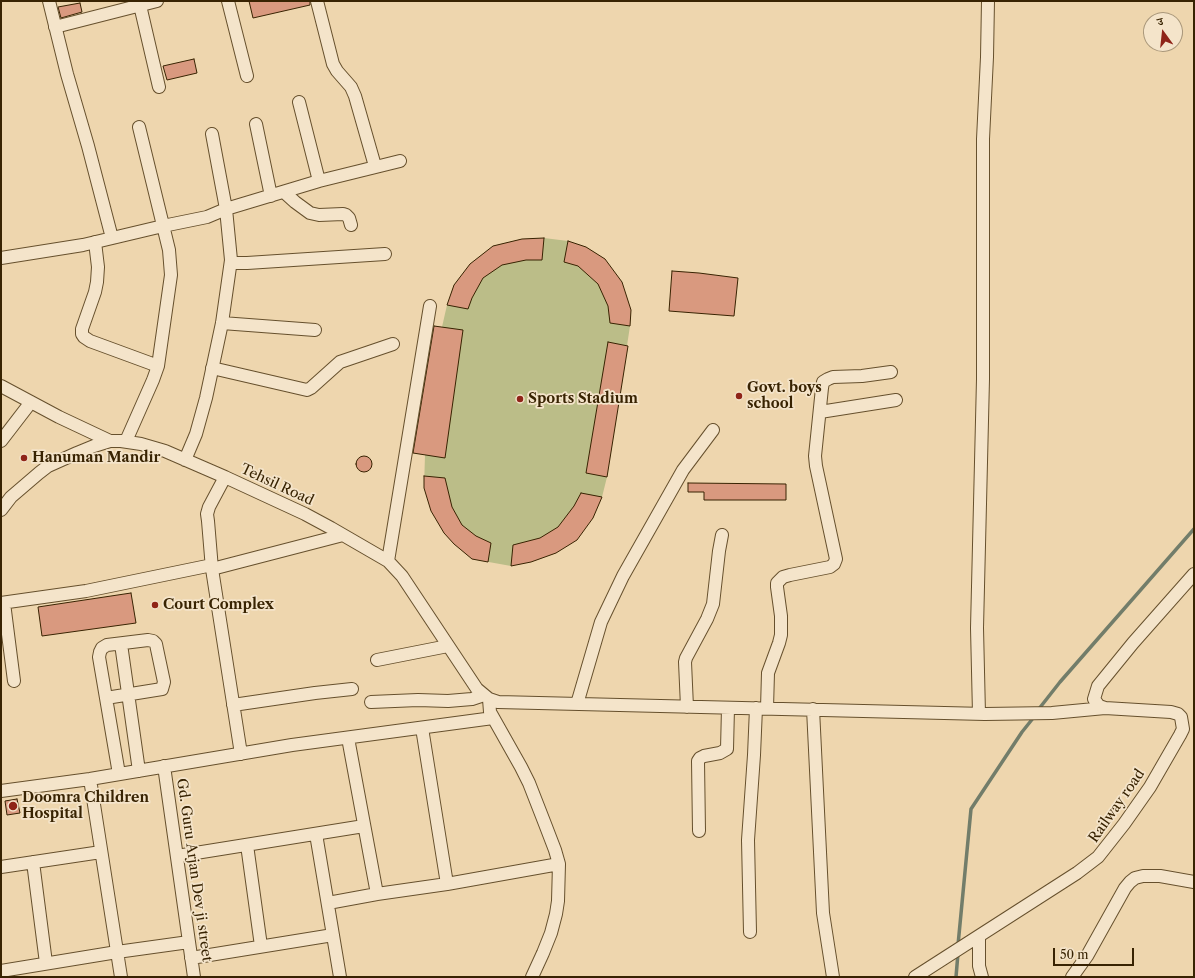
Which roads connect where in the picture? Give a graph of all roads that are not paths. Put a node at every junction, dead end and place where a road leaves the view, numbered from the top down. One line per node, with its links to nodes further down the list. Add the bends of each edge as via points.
1 (49, 1): 7 (street)
2 (157, 1): 6 (street)
3 (228, 1): 8 (street)
4 (317, 1): 15 (street, via 333,64 355,96)
5 (988, 1): 67 (street, via 983,139 983,379 978,620)
6 (139, 3): 7 (street); 9 (street)
7 (56, 27): 22 (street)
8 (247, 76)
9 (159, 87)
10 (299, 102): 16 (street)
11 (256, 124): 18 (street)
12 (139, 126): 21 (street)
13 (212, 134): 19 (street)
14 (400, 161): 15 (street)
15 (375, 166): 16 (street)
16 (319, 181): 17 (street)
17 (284, 192): 18 (street); 20 (street, via 310,213 343,214 349,218)
18 (271, 196): 19 (street)
19 (226, 209): 21 (street, via 207,217); 26 (street)
20 (351, 225)
21 (163, 226): 22 (street); 31 (street, via 169,250 171,275)
22 (112, 238): 23 (street)
23 (95, 242): 25 (street); 31 (street, via 97,282 82,334 90,342)
24 (385, 254): 26 (street)
25 (1, 258)
26 (231, 263): 28 (street)
27 (430, 306): 47 (street)
28 (222, 323): 29 (street); 32 (street)
29 (315, 330)
30 (393, 344): 32 (street, via 340,362 307,390)
31 (158, 366): 41 (street)
32 (212, 368): 42 (street, via 201,418)
33 (891, 372): 37 (street, via 828,379 823,382)
34 (1, 386): 36 (street)
35 (896, 400): 37 (street)
36 (31, 402): 39 (street); 40 (street)
37 (820, 412): 64 (street, via 816,466 836,560 830,567 783,577 777,583 781,616 779,643 768,672)
38 (713, 430): 60 (street, via 684,470 620,582 601,622)
39 (1, 441)
40 (110, 441): 41 (street, Tehsil Road); 44 (street, Tehsil Road, via 48,466 11,497)
41 (126, 441): 42 (street, Tehsil Road, via 159,449)
42 (185, 460): 43 (street, Tehsil Road)
43 (225, 477): 45 (street, Tehsil Road, via 305,514); 48 (street, via 207,514)
44 (1, 510)
45 (343, 535): 47 (street, Tehsil Road); 48 (street)
46 (722, 535): 62 (street, via 713,604 685,662)
47 (388, 561): 52 (street, Tehsil Road, via 402,576)
48 (212, 567): 50 (street, via 86,591); 61 (street)
49 (1194, 574): 65 (street, via 1098,686 1094,699 1099,706)
50 (3, 603): 54 (street)
51 (121, 644): 56 (street); 56 (street, via 153,641 156,644 164,682 162,689 158,691); 58 (street, via 107,645 100,652)
52 (448, 646): 53 (street); 57 (street, Tehsil Road, via 477,689)
53 (377, 660)
54 (14, 681)
55 (352, 689): 61 (street)
56 (128, 695): 58 (street); 73 (street)
57 (486, 697): 59 (street, via 448,701); 60 (street, via 505,703); 68 (street)
58 (106, 698): 74 (street)
59 (371, 702)
60 (577, 704): 62 (street)
61 (233, 705): 71 (street)
62 (687, 707): 63 (street)
63 (728, 708): 64 (street); 78 (street, via 727,749 704,756 698,761)
64 (761, 708): 66 (street); 90 (street, via 754,755 748,840)
65 (1105, 708): 67 (street, via 1052,713); 92 (street, Railway road, via 1171,712 1181,717 1183,729 1150,786 1098,857 1078,874)
66 (813, 709): 67 (street); 103 (street, via 823,913)
67 (982, 714)
68 (493, 718): 69 (street); 84 (street, via 529,783)
69 (422, 728): 70 (street); 87 (street)
70 (348, 738): 71 (street); 77 (street)
71 (241, 754): 72 (street)
72 (164, 766): 73 (street); 82 (street, Gd. Guru Arjan Dev ji street)
73 (139, 771): 74 (street)
74 (119, 774): 75 (street)
75 (90, 779): 76 (street); 81 (street)
76 (1, 791)
77 (364, 826): 79 (street); 88 (street)
78 (699, 831)
79 (316, 834): 80 (street); 89 (street)
80 (247, 845): 82 (street); 94 (street)
81 (102, 852): 83 (street); 95 (street)
82 (177, 856): 93 (street, Gd. Guru Arjan Dev ji street)
83 (33, 862): 85 (street); 97 (street)
84 (559, 864): 87 (street); 102 (street, via 556,914)
85 (1, 868)
86 (1194, 882): 106 (street, via 1160,876 1135,878 1125,888 1087,956)
87 (447, 884): 88 (street)
88 (377, 894): 89 (street)
89 (328, 903): 91 (street)
90 (750, 932)
91 (333, 935): 94 (street); 101 (street)
92 (976, 939): 104 (street, Railway road); 105 (street, via 978,966)
93 (189, 942): 95 (street); 96 (street, Gd. Guru Arjan Dev ji street)
94 (261, 946): 96 (street)
95 (117, 952): 97 (street); 99 (street)
96 (191, 958): 100 (street, Gd. Guru Arjan Dev ji street)
97 (46, 963): 98 (street)
98 (1, 971)
99 (121, 977)
100 (194, 977)
101 (340, 977)
102 (532, 977)
103 (833, 977)
104 (915, 977)
105 (982, 977)
106 (1072, 977)

